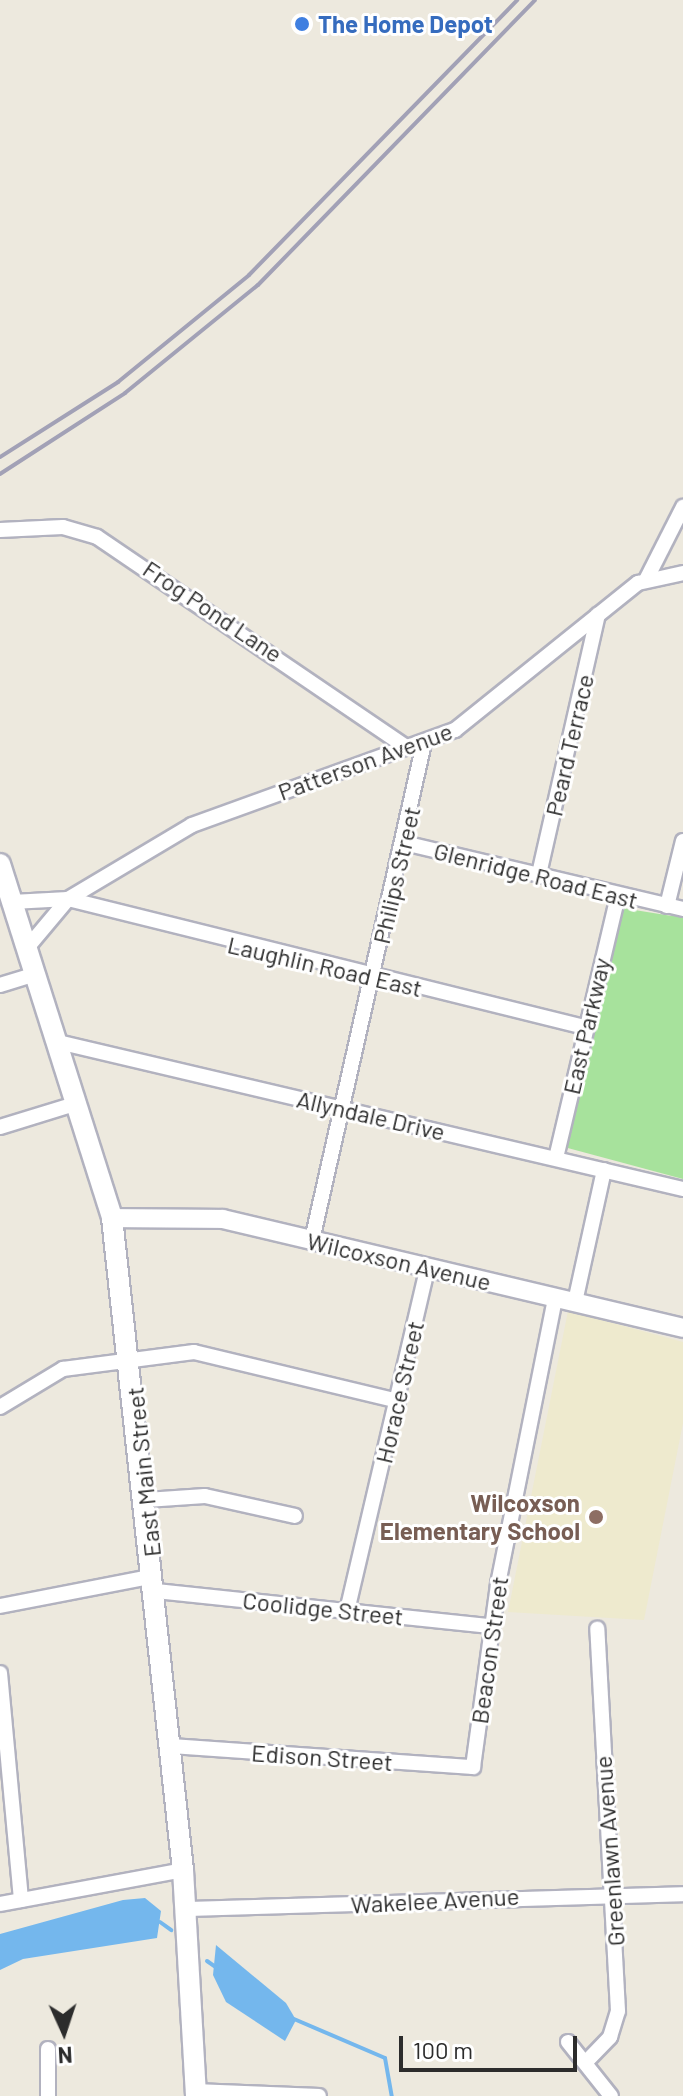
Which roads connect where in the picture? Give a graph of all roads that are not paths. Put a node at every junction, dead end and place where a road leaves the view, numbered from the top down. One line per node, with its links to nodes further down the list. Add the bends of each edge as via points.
1 (683, 507): 4 (street)
2 (0, 530): 7 (street, Frog Pond Lane, via 76,529 131,555)
3 (683, 573): 4 (street, Patterson Avenue)
4 (647, 578): 5 (street, Patterson Avenue)
5 (599, 615): 6 (street, Patterson Avenue, via 479,713); 11 (street, Peard Terrace)
6 (424, 743): 7 (street, Patterson Avenue); 9 (street, Philips Street)
7 (406, 747): 13 (street, Patterson Avenue, via 192,825)
8 (683, 841): 15 (street)
9 (404, 843): 11 (street, Glenridge Road East); 19 (street, Philips Street)
10 (0, 864): 14 (main road, East Main Street)
11 (539, 874): 12 (street, Glenridge Road East)
12 (618, 895): 15 (street, Glenridge Road East); 21 (street, East Parkway)
13 (68, 899): 14 (street, Patterson Avenue); 17 (street, Patterson Avenue); 19 (street, Laughlin Road East)
14 (12, 902): 17 (main road, East Main Street)
15 (667, 906): 16 (street, Glenridge Road East)
16 (683, 909)
17 (27, 948): 18 (main road, East Main Street)
18 (36, 974): 20 (street); 22 (main road, East Main Street)
19 (372, 977): 21 (street, Laughlin Road East); 24 (street, Philips Street)
20 (0, 985)
21 (584, 1027): 26 (street, East Parkway)
22 (58, 1042): 23 (main road, East Main Street); 24 (street, Allyndale Drive)
23 (78, 1103): 25 (street); 29 (main road, East Main Street)
24 (342, 1108): 26 (street, Allyndale Drive); 30 (street, Philips Street)
25 (0, 1127)
26 (556, 1158): 27 (street, Allyndale Drive)
27 (604, 1170): 28 (street, Allyndale Drive); 33 (street)
28 (683, 1189)
29 (112, 1218): 30 (street, Wilcoxson Avenue, via 211,1218); 35 (main road, East Main Street)
30 (312, 1240): 31 (street, Wilcoxson Avenue)
31 (428, 1267): 32 (street, Wilcoxson Avenue); 36 (street, Horace Street)
32 (555, 1298): 33 (street, Wilcoxson Avenue); 43 (street, Beacon Street)
33 (575, 1302): 34 (street, Wilcoxson Avenue)
34 (683, 1328)
35 (131, 1357): 36 (street, via 194,1352); 37 (street, via 51,1373); 38 (main road, East Main Street)
36 (398, 1401): 42 (street, Horace Street)
37 (0, 1407)
38 (146, 1500): 39 (street, via 205,1496); 40 (main road, East Main Street)
39 (295, 1516)
40 (155, 1583): 41 (street, Coolidge Street); 42 (street, Coolidge Street); 46 (main road, East Main Street)
41 (0, 1606)
42 (347, 1611): 43 (street, Coolidge Street)
43 (490, 1626): 47 (street, Beacon Street)
44 (597, 1629): 49 (street, Greenlawn Avenue)
45 (0, 1673): 51 (street)
46 (171, 1746): 47 (street, Edison Street); 48 (main road, East Main Street)
47 (473, 1767)
48 (183, 1870): 51 (street); 53 (main road, East Main Street)
49 (612, 1891): 50 (street, Wakelee Avenue); 53 (street, Wakelee Avenue); 56 (street, Greenlawn Avenue, via 617,2020)
50 (683, 1894)
51 (21, 1900): 52 (street)
52 (0, 1904)
53 (187, 1909): 57 (main road, East Main Street)
54 (568, 2042): 56 (street)
55 (48, 2049): 58 (street)
56 (586, 2062): 60 (street)
57 (196, 2094): 59 (street)
58 (48, 2096)
59 (319, 2096)
60 (611, 2096)

